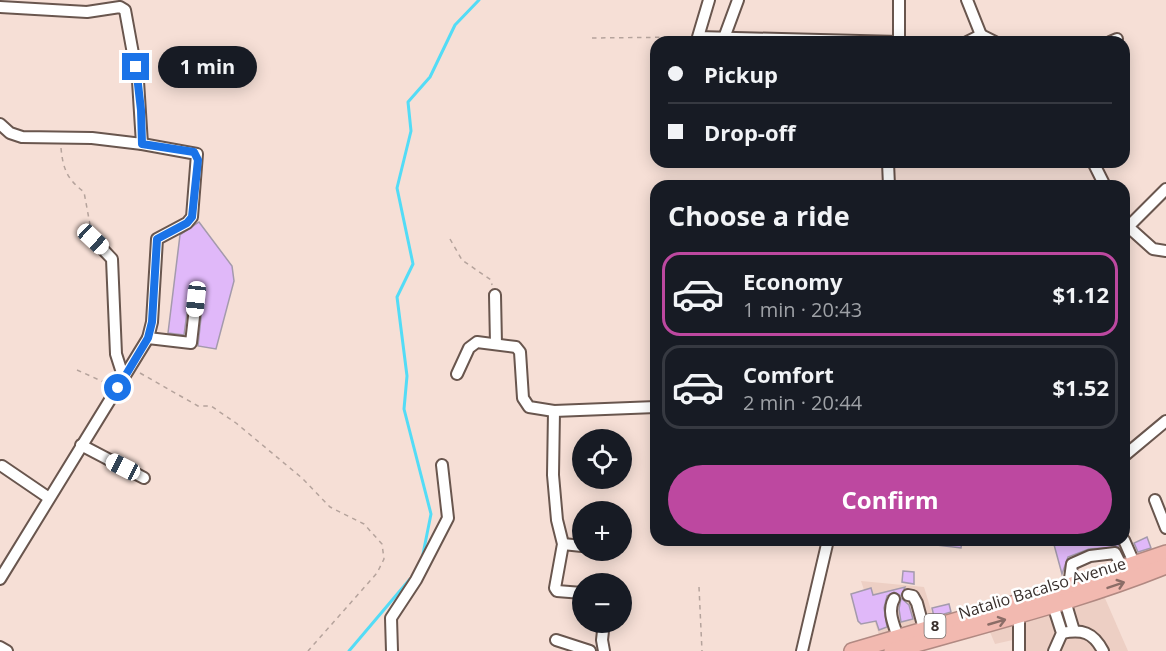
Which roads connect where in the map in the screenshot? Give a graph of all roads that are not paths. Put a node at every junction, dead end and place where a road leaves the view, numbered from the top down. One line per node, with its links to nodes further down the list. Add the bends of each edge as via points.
1 (709, 0): 7 (street)
2 (738, 0): 8 (street)
3 (899, 0): 9 (street)
4 (967, 0): 6 (street)
5 (0, 8): 13 (street, via 125,10 138,81)
6 (981, 34): 10 (street); 11 (street)
7 (698, 36)
8 (725, 36)
9 (899, 36)
10 (978, 36)
11 (984, 36)
12 (0, 124): 13 (street, via 22,137 60,136)
13 (142, 144): 21 (street, via 194,152 198,160 192,217 157,241)
14 (1166, 189): 15 (street)
15 (1130, 222)
16 (1130, 232): 18 (street, via 1153,249)
17 (92, 236): 24 (street, via 112,259)
18 (1166, 251)
19 (495, 295): 22 (street)
20 (196, 299): 21 (street, via 191,343)
21 (148, 338): 24 (street)
22 (496, 344): 23 (street, via 477,342 469,348); 26 (street, via 519,350 525,403)
23 (457, 374)
24 (121, 383): 28 (street)
25 (650, 407): 26 (street)
26 (554, 411): 36 (street, via 553,475)
27 (1166, 421): 29 (street)
28 (81, 445): 32 (street); 33 (street)
29 (1130, 451)
30 (442, 465): 57 (street, via 448,518 391,618)
31 (2, 466): 33 (street)
32 (144, 478)
33 (49, 498): 43 (street)
34 (1155, 500): 35 (street)
35 (1166, 528)
36 (563, 544): 37 (street); 44 (street, via 555,588)
37 (572, 545)
38 (827, 546): 60 (street)
39 (1125, 546): 42 (street)
40 (1166, 553): 42 (highway, Natalio Bacalso Avenue / 8)
41 (1166, 566): 46 (highway, Natalio Bacalso Avenue / 8, one-way to 41)
42 (1129, 567): 46 (highway, Natalio Bacalso Avenue / 8); 46 (street, via 1115,553 1090,556 1072,564)
43 (0, 579)
44 (572, 592)
45 (908, 595): 53 (street, via 917,603)
46 (1062, 597): 48 (highway, Natalio Bacalso Avenue / 8); 48 (highway, Natalio Bacalso Avenue / 8); 49 (street); 51 (street)
47 (894, 599): 54 (street, via 891,617)
48 (1019, 609): 53 (highway, Natalio Bacalso Avenue / 8); 62 (street)
49 (1077, 630): 51 (street); 64 (street, via 1096,638)
50 (603, 633): 59 (street)
51 (1062, 633): 63 (street)
52 (556, 640): 58 (street)
53 (929, 640): 54 (highway, Natalio Bacalso Avenue / 8)
54 (895, 644): 61 (highway, Natalio Bacalso Avenue / 8)
55 (0, 647): 56 (street)
56 (6, 651)
57 (392, 651)
58 (590, 651)
59 (604, 651)
60 (802, 651)
61 (852, 651)
62 (1019, 651)
63 (1054, 651)
64 (1103, 651)

